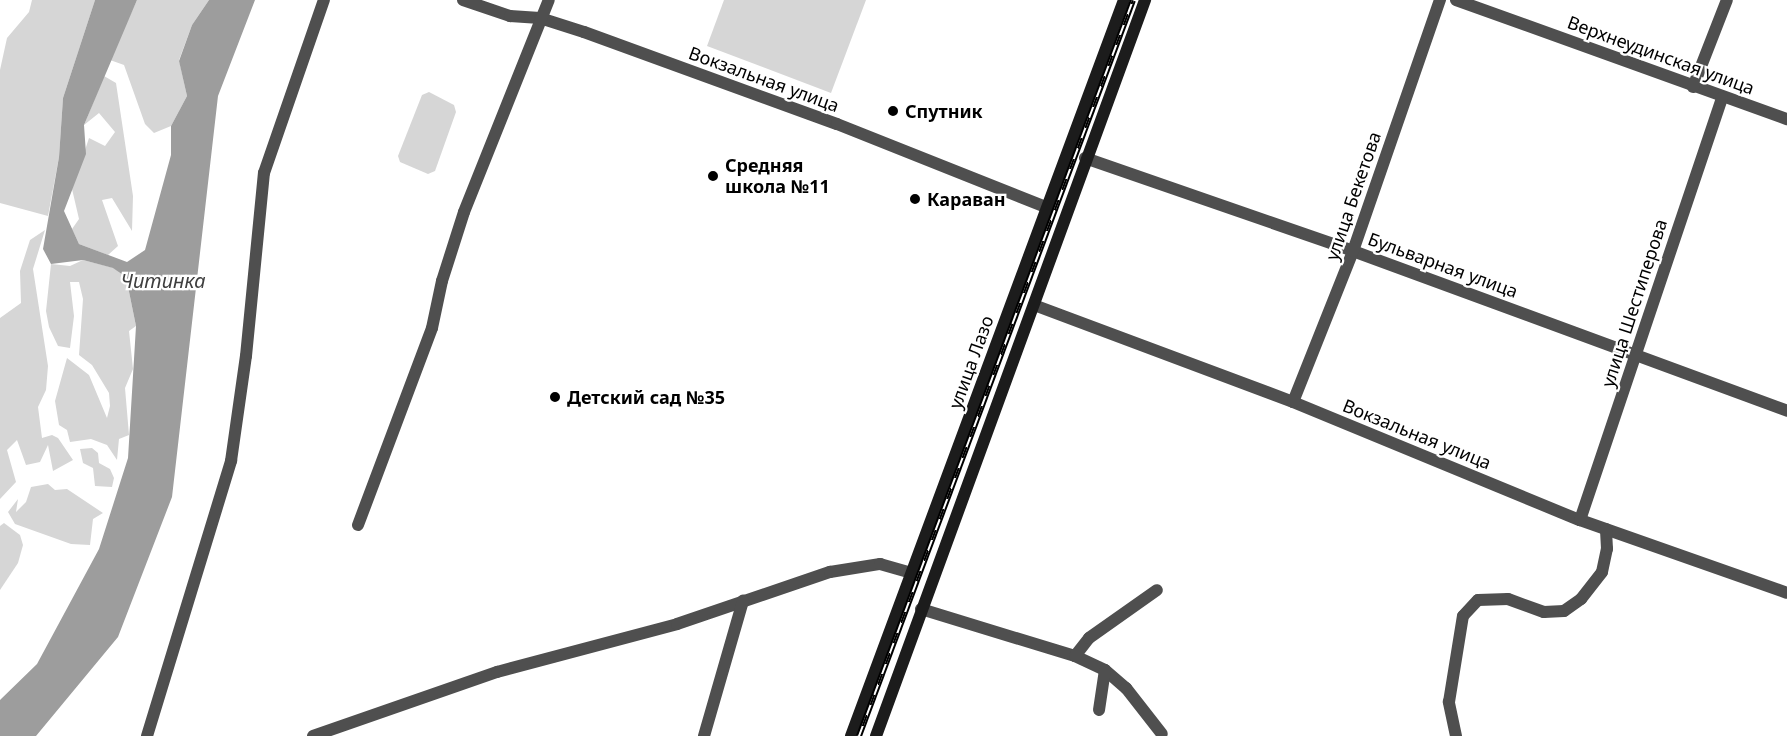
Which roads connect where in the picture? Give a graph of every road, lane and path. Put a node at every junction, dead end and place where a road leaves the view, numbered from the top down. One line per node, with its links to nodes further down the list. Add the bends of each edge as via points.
1 (324, 0): 32 (street, via 264,173 231,461)
2 (463, 0): 9 (street, Вокзальная улица, via 510,16)
3 (549, 0): 9 (street)
4 (1124, 0): 14 (main road, улица Лазо)
5 (1145, 0): 13 (main road)
6 (1440, 0): 15 (street, улица Бекетова)
7 (1456, 0): 10 (street, Верхнеудинская улица)
8 (1726, 0): 10 (street)
9 (540, 18): 14 (street, Вокзальная улица, via 837,124); 21 (street, via 464,212 432,327)
10 (1694, 87): 11 (street, Верхнеудинская улица)
11 (1722, 97): 12 (street, Верхнеудинская улица); 17 (street, улица Шестиперова)
12 (1787, 119)
13 (1085, 158): 15 (street, Бульварная улица); 16 (main road)
14 (1048, 208): 23 (main road, улица Лазо)
15 (1353, 251): 17 (street, Бульварная улица); 18 (street, улица Бекетова)
16 (1034, 305): 18 (street, Вокзальная улица); 27 (main road)
17 (1636, 354): 19 (street, Бульварная улица); 20 (street, улица Шестиперова)
18 (1293, 402): 20 (street, Вокзальная улица)
19 (1787, 411)
20 (1581, 520): 22 (street, Вокзальная улица)
21 (358, 525)
22 (1606, 530): 25 (street, Вокзальная улица); 37 (street, via 1602,572 1581,599 1564,611 1544,612 1508,599 1478,600 1463,616 1449,702)
23 (911, 573): 26 (street, via 880,564 830,572); 35 (main road, улица Лазо)
24 (1157, 590): 28 (street, via 1089,639)
25 (1787, 593)
26 (743, 602): 33 (street, via 497,672); 34 (street)
27 (921, 609): 28 (street); 36 (main road)
28 (1074, 656): 29 (street)
29 (1105, 670): 30 (street); 31 (street, via 1126,688)
30 (1099, 710)
31 (1162, 734)
32 (147, 736)
33 (313, 736)
34 (704, 736)
35 (850, 736)
36 (876, 736)
37 (1456, 736)

